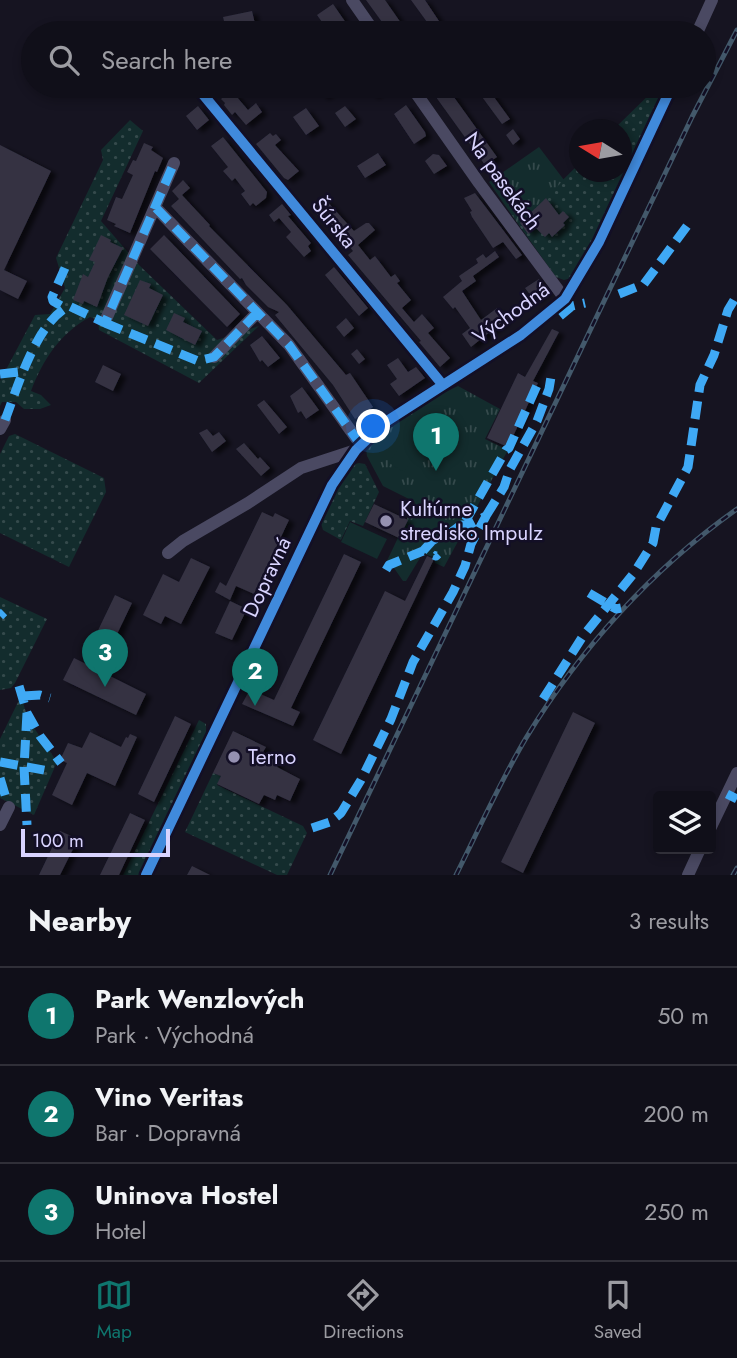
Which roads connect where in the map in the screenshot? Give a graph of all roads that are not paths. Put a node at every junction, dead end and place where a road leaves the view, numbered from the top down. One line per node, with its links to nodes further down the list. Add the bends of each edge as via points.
1 (352, 0): 3 (street)
2 (712, 0): 4 (street)
3 (367, 21)
4 (702, 21)
5 (206, 98): 14 (street, Šúrska)
6 (419, 98): 10 (street, Na pasekách)
7 (666, 98): 10 (street, Východná, via 599,242)
8 (174, 163): 9 (street)
9 (156, 208): 11 (street); 12 (street)
10 (565, 299): 14 (street, Východná, via 540,322)
11 (257, 313): 13 (street); 15 (street, via 289,345)
12 (107, 317)
13 (214, 357)
14 (442, 384): 15 (street, Východná, via 384,423)
15 (358, 447): 16 (street, Východná, via 301,468); 22 (street, Dopravná, via 332,485)
16 (168, 553)
17 (737, 772): 19 (street)
18 (9, 807): 20 (street)
19 (716, 816)
20 (0, 825)
21 (698, 854): 23 (street)
22 (146, 875)
23 (688, 875)

